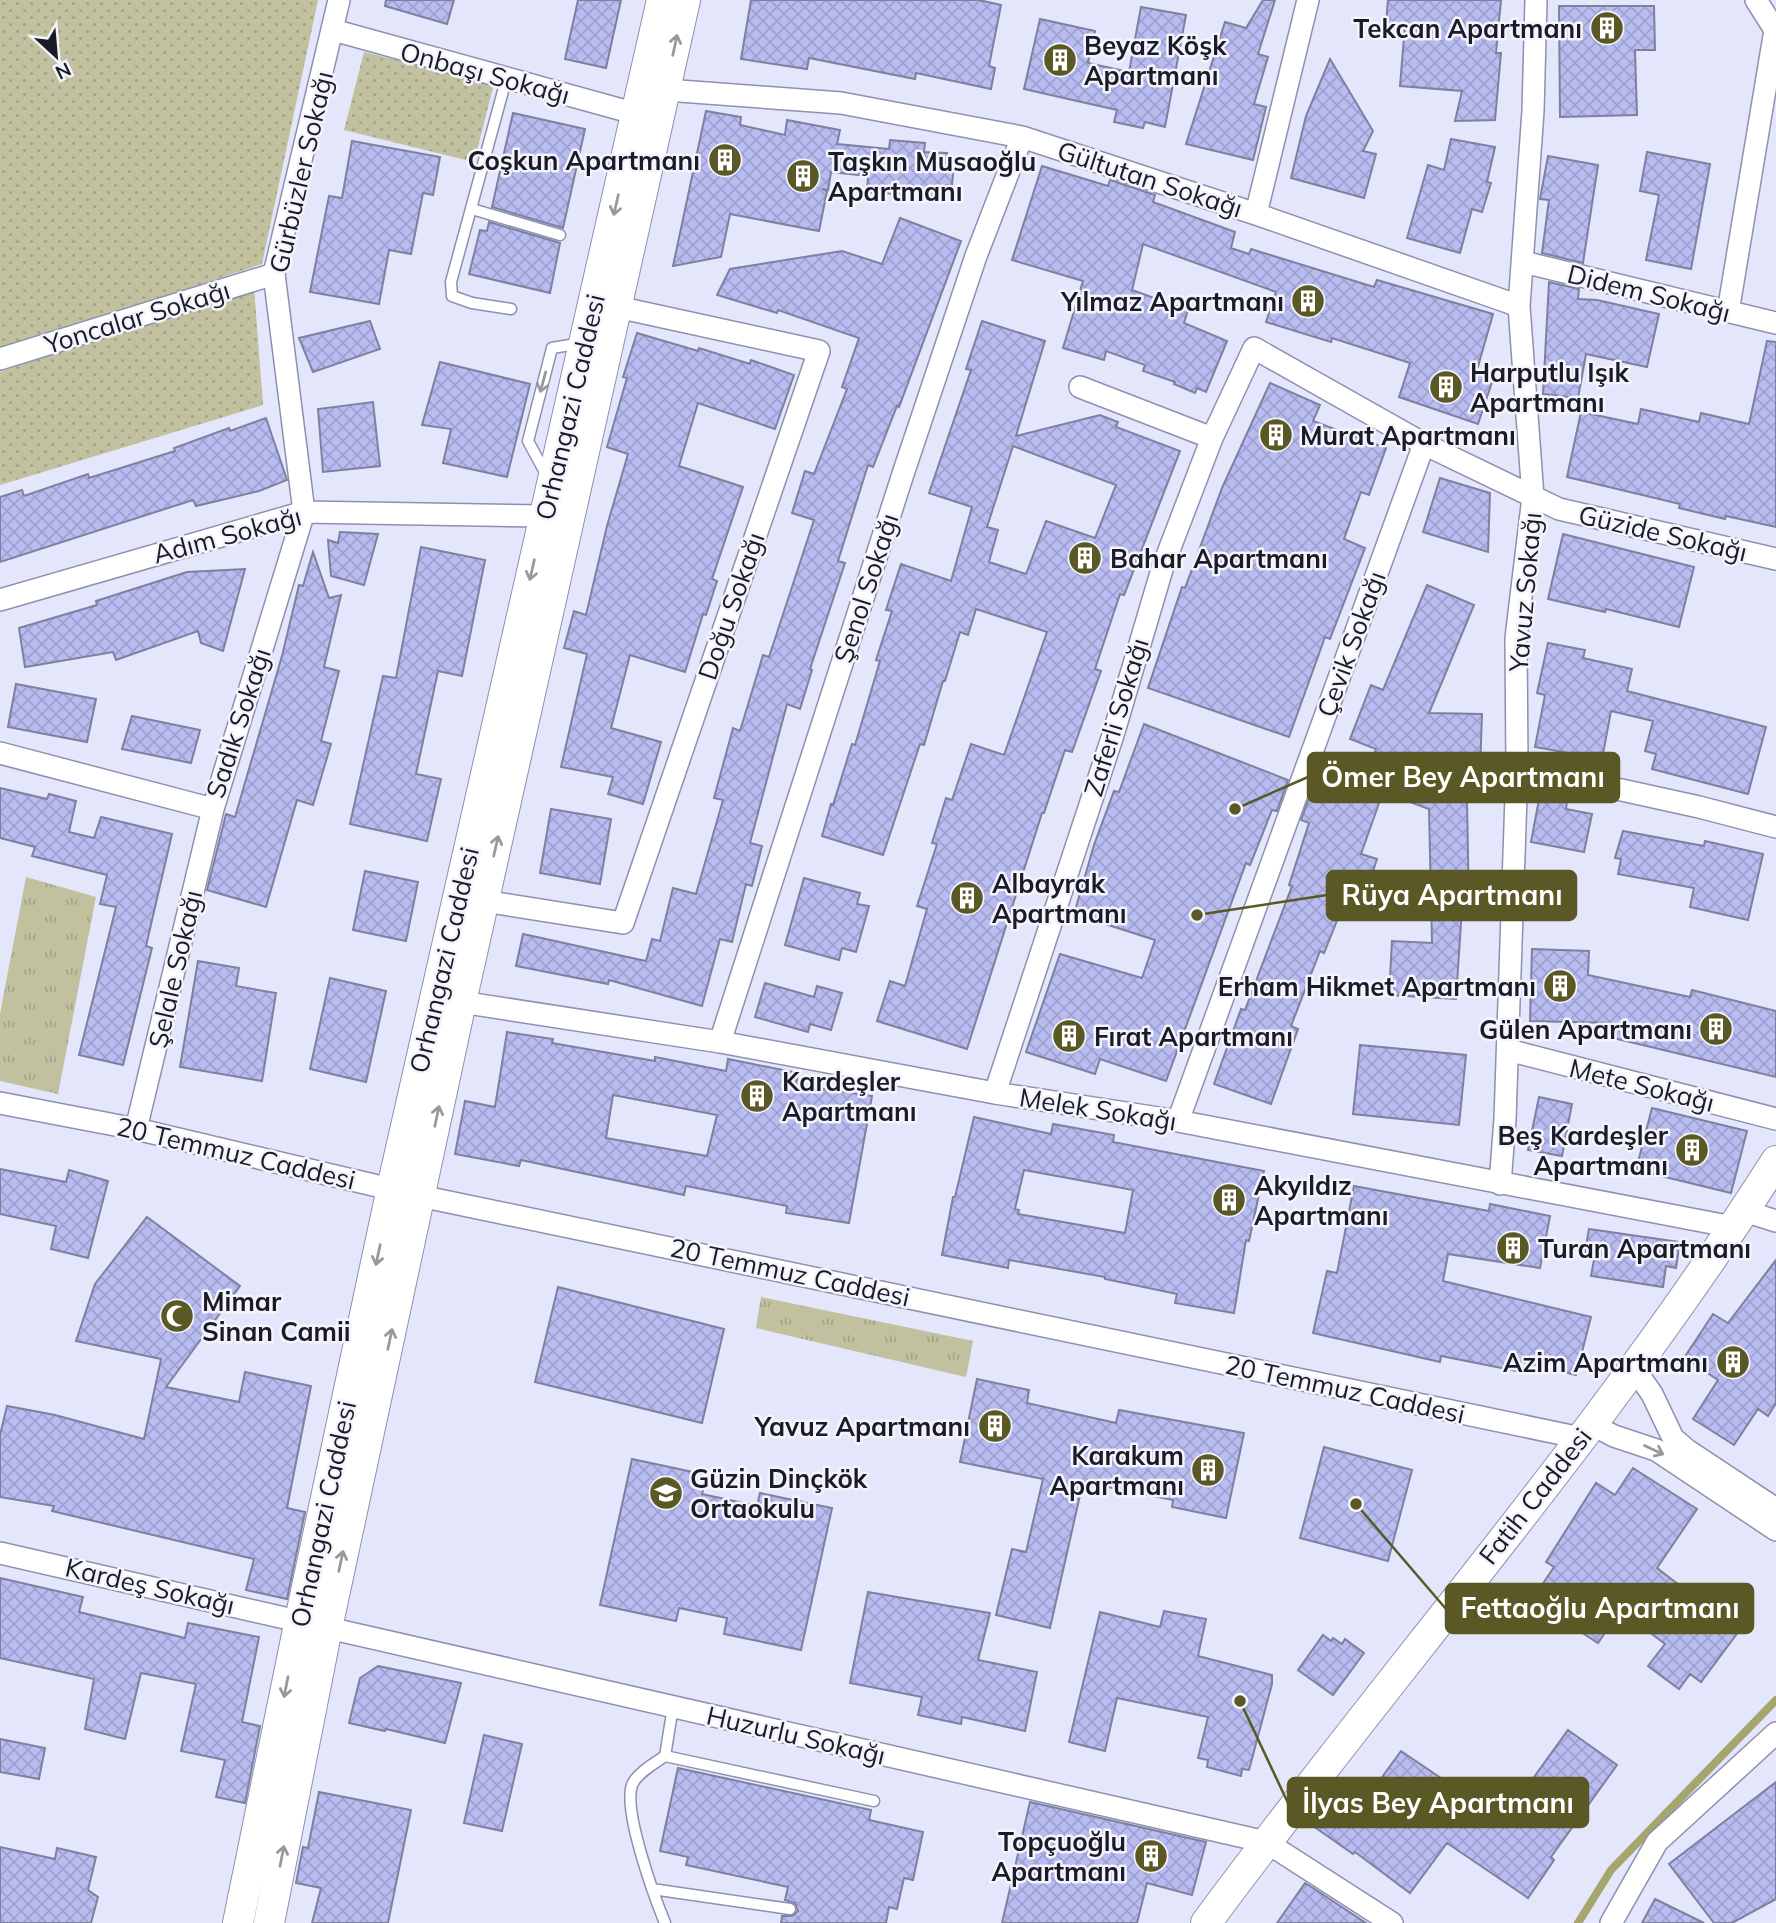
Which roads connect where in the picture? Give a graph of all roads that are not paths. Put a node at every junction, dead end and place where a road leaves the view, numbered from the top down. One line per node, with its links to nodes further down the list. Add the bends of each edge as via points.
1 (339, 0): 7 (street, Gürbüzler Sokağı)
2 (662, 0): 9 (main road, Orhangazi Caddesi)
3 (685, 0): 9 (main road, Orhangazi Caddesi, one-way to 3)
4 (1308, 0): 12 (street)
5 (1536, 0): 14 (street, Yavuz Sokağı)
6 (1756, 0): 19 (street, via 1774,30)
7 (333, 30): 8 (street, Onbaşı Sokağı); 15 (street, Gürbüzler Sokağı)
8 (506, 80): 9 (street, Onbaşı Sokağı); 11 (lane)
9 (648, 97): 10 (street, Gültutan Sokağı, via 841,103); 17 (main road, Orhangazi Caddesi); 28 (main road, Orhangazi Caddesi, one-way to 28)
10 (1022, 137): 12 (street, Gültutan Sokağı); 37 (street, Şenol Sokağı, via 976,256)
11 (472, 209): 13 (lane); 18 (lane, via 451,282 452,296)
12 (1256, 214): 16 (street, Gültutan Sokağı)
13 (560, 235)
14 (1523, 262): 16 (street, Yavuz Sokağı); 19 (street, Didem Sokağı)
15 (274, 274): 22 (street, Yoncalar Sokağı); 27 (street, Gürbüzler Sokağı)
16 (1519, 306): 26 (street, Yavuz Sokağı)
17 (617, 307): 35 (main road, Orhangazi Caddesi, one-way to 17); 35 (street, Doğu Sokağı, via 818,351 623,923)
18 (511, 309)
19 (1728, 312): 20 (street, Didem Sokağı)
20 (1776, 323)
21 (1254, 348): 24 (street, Zaferli Sokağı); 25 (street, Güzide Sokağı)
22 (0, 359)
23 (1080, 387): 24 (street)
24 (1212, 438): 39 (street, Zaferli Sokağı, via 1163,566 1113,735)
25 (1424, 444): 26 (street, Güzide Sokağı); 42 (street, Çevik Sokağı)
26 (1533, 497): 29 (street, Güzide Sokağı, via 1559,509); 32 (street, Yavuz Sokağı, via 1516,638)
27 (304, 512): 28 (street, Adım Sokağı); 30 (street, Adım Sokağı); 33 (street, Sadık Sokağı)
28 (545, 516): 46 (main road, Orhangazi Caddesi, one-way to 46)
29 (1776, 559)
30 (0, 600)
31 (0, 753): 33 (street, Sadık Sokağı)
32 (1517, 767): 34 (street); 38 (street, Yavuz Sokağı)
33 (213, 809): 43 (street, Şelale Sokağı)
34 (1776, 827)
35 (484, 901): 36 (main road, Orhangazi Caddesi)
36 (461, 1002): 37 (street, Melek Sokağı); 47 (main road, Orhangazi Caddesi, one-way to 36)
37 (720, 1042): 39 (street, Melek Sokağı)
38 (1508, 1050): 41 (street, Mete Sokağı); 45 (street, Yavuz Sokağı)
39 (995, 1093): 42 (street, Melek Sokağı)
40 (0, 1103): 43 (street, 20 Temmuz Caddesi)
41 (1776, 1119)
42 (1178, 1121): 45 (street, Melek Sokağı)
43 (136, 1129): 46 (street, 20 Temmuz Caddesi)
44 (1776, 1161): 48 (main road, Fatih Caddesi)
45 (1500, 1184): 48 (street, Melek Sokağı)
46 (392, 1188): 47 (street, 20 Temmuz Caddesi); 55 (main road, Orhangazi Caddesi, one-way to 55)
47 (421, 1196): 51 (street, 20 Temmuz Caddesi); 55 (main road, Orhangazi Caddesi, one-way to 47)
48 (1738, 1219): 49 (street, Melek Sokağı); 50 (main road, Fatih Caddesi)
49 (1776, 1221)
50 (1633, 1367): 51 (main road, Fatih Caddesi); 52 (street, via 1673,1438)
51 (1586, 1431): 53 (street, 20 Temmuz Caddesi, one-way to 53, via 1656,1450); 60 (main road, Fatih Caddesi)
52 (1776, 1509)
53 (1776, 1530)
54 (0, 1553): 55 (street, Kardeş Sokağı)
55 (313, 1624): 56 (street, Huzurlu Sokağı); 63 (main road, Orhangazi Caddesi, one-way to 63); 64 (main road, Orhangazi Caddesi, one-way to 55)
56 (673, 1707): 58 (lane); 60 (street, Huzurlu Sokağı)
57 (1776, 1733): 68 (street, via 1657,1842)
58 (665, 1756): 59 (lane); 61 (lane, via 633,1784 630,1805)
59 (874, 1801)
60 (1266, 1842): 66 (main road, Fatih Caddesi); 67 (street, Huzurlu Sokağı)
61 (652, 1889): 62 (lane); 65 (lane)
62 (790, 1909)
63 (238, 1923)
64 (269, 1923)
65 (665, 1923)
66 (1206, 1923)
67 (1392, 1923)
68 (1611, 1923)

